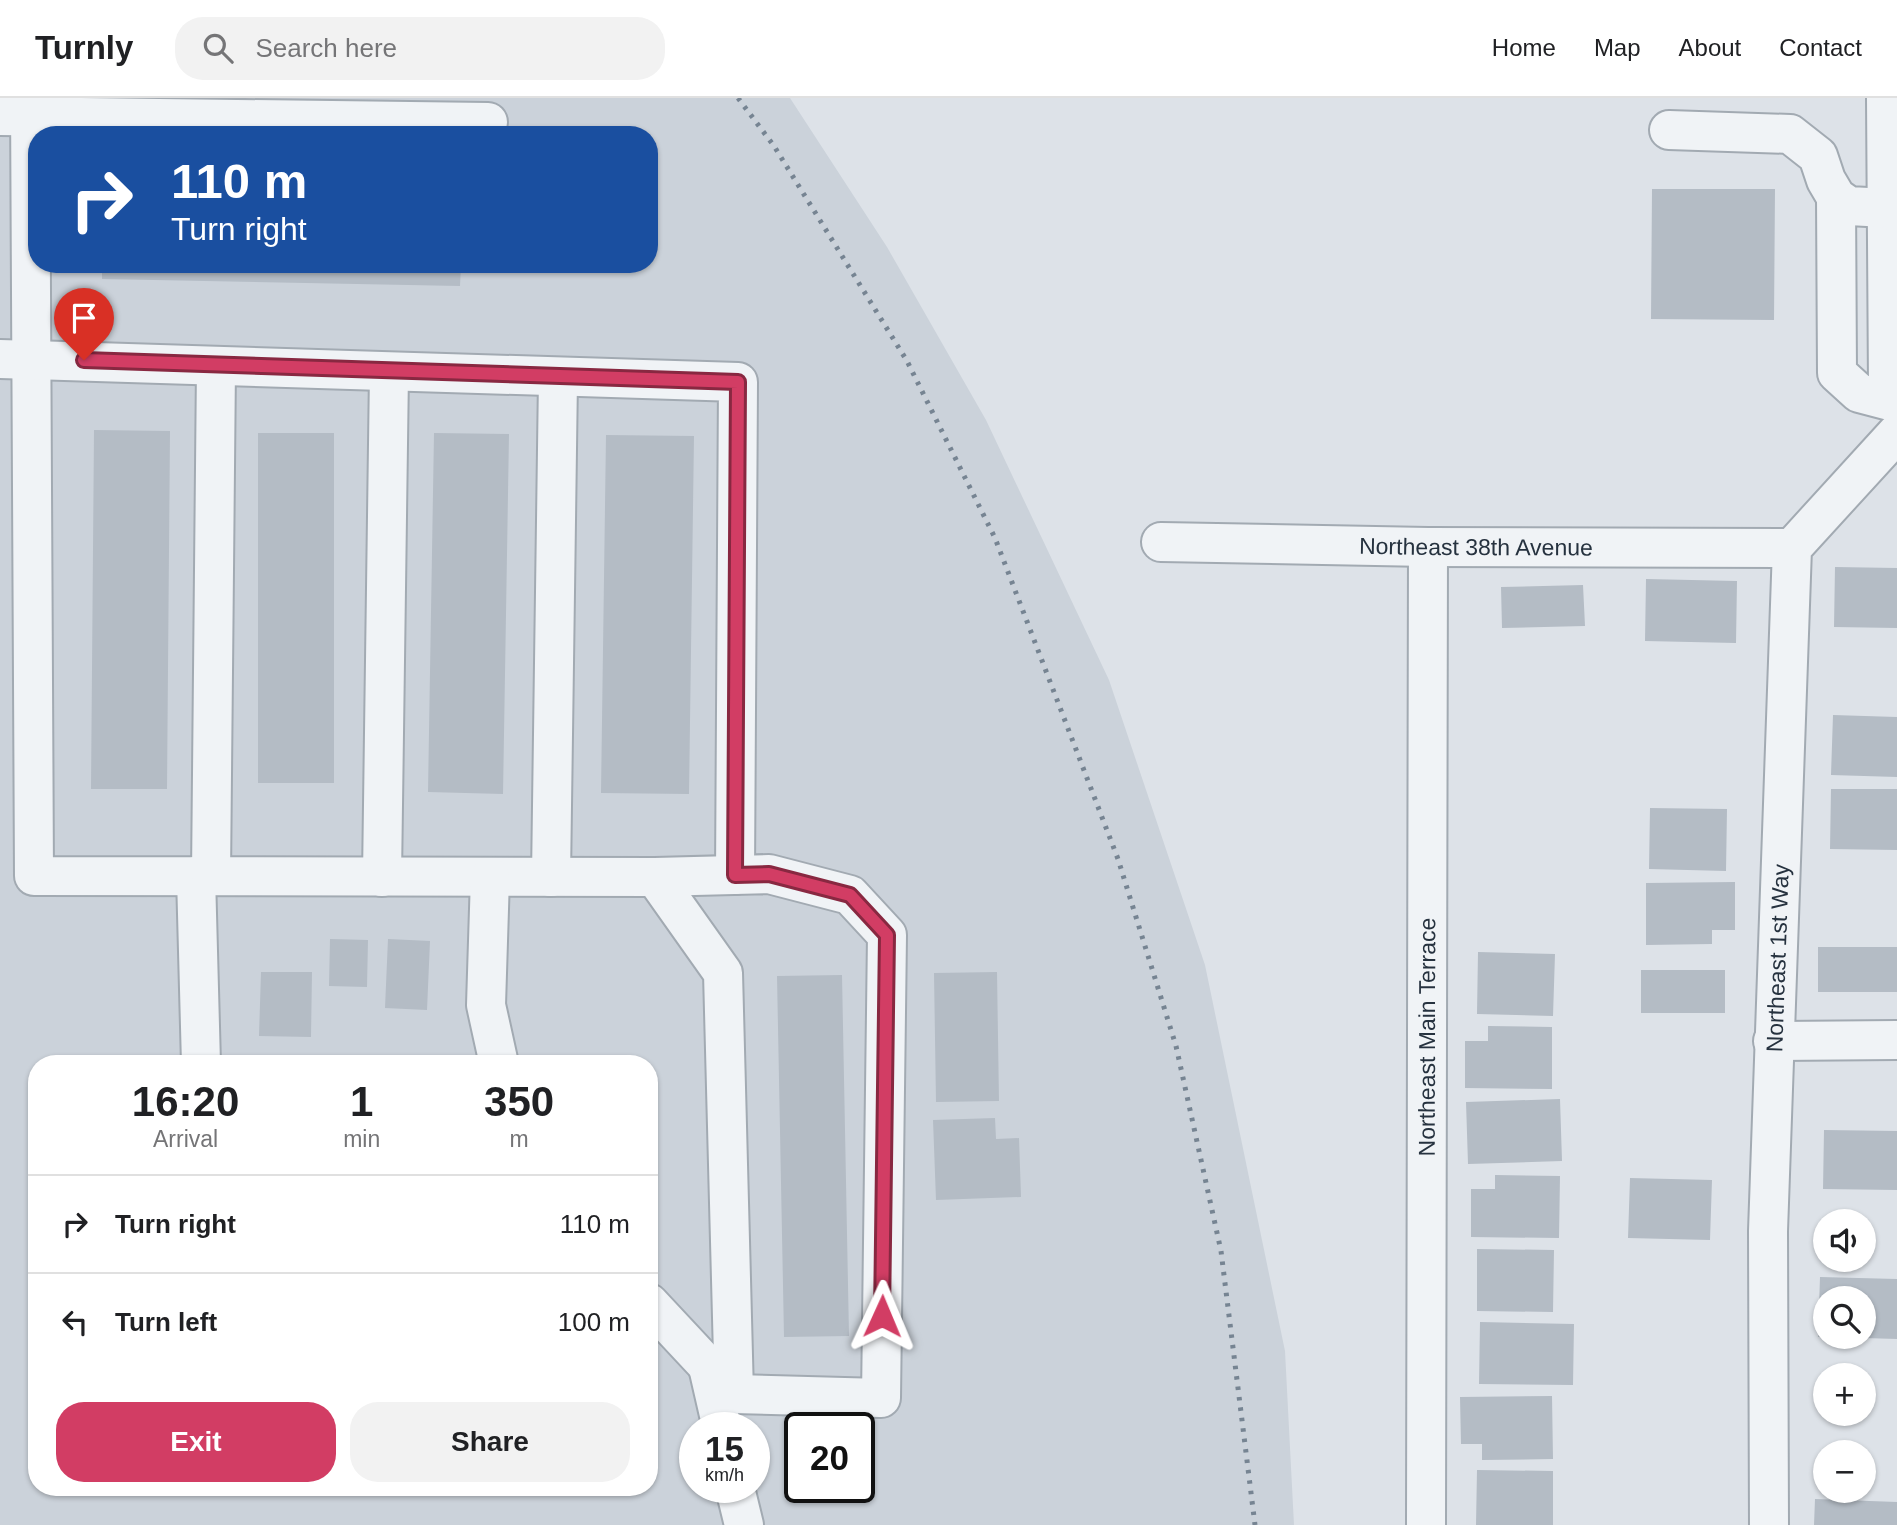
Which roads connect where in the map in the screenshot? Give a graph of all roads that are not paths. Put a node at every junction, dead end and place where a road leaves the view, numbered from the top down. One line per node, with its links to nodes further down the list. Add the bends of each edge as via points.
1 (1886, 98): 7 (street)
2 (20, 110): 3 (street); 6 (street)
3 (488, 122)
4 (1669, 130): 5 (street, via 1790,134 1818,156)
5 (1836, 197): 7 (street, via 1849,205); 14 (street, via 1837,373 1859,393)
6 (15, 201): 8 (street)
7 (1892, 211): 14 (street, via 1888,386)
8 (28, 257)
9 (29, 273): 10 (street)
10 (15, 359): 11 (street); 19 (street)
11 (216, 366): 12 (street); 22 (street)
12 (389, 372): 13 (street); 23 (street)
13 (558, 378): 20 (street, via 738,382); 25 (street)
14 (1897, 401)
15 (1897, 433): 18 (street)
16 (1161, 542): 17 (street, Northeast 38th Avenue)
17 (1428, 547): 18 (street, Northeast 38th Avenue); 35 (street, Northeast Main Terrace)
18 (1792, 548): 28 (street, Northeast 1st Way)
19 (16, 697): 21 (street)
20 (735, 875): 26 (street); 32 (street, via 769,874 850,895 887,935 881,1398)
21 (17, 876): 22 (street)
22 (203, 876): 23 (street); 29 (street)
23 (382, 877): 24 (street)
24 (491, 877): 25 (street); 30 (street, via 486,1005)
25 (551, 877): 26 (street)
26 (654, 877): 32 (street, via 723,973)
27 (1897, 1040): 28 (street)
28 (1773, 1041): 36 (street, Northeast 1st Way)
29 (201, 1055)
30 (497, 1055)
31 (658, 1313): 32 (street, via 708,1367)
32 (728, 1411)
33 (739, 1503): 34 (street)
34 (744, 1525)
35 (1426, 1525)
36 (1769, 1525)

